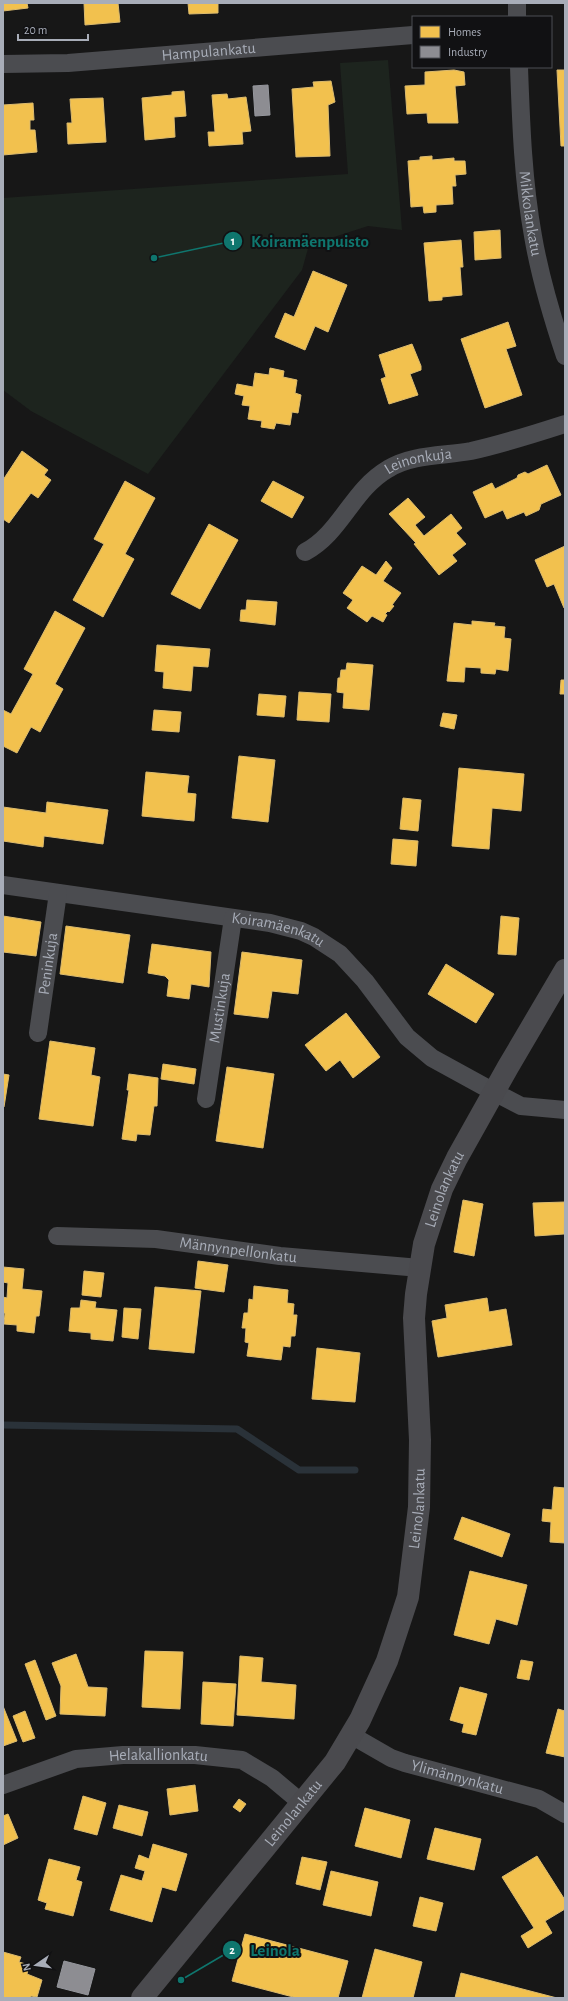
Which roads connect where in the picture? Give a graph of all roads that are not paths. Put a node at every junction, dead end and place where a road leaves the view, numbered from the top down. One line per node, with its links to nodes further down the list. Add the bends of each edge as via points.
1 (517, 3): 2 (street)
2 (517, 16)
3 (412, 35): 4 (street, Hampulankatu, via 68,63)
4 (3, 64)
5 (519, 68): 6 (street, Mikkolankatu, via 520,116 533,235 544,288)
6 (565, 356)
7 (565, 424): 8 (street, Leinonkuja, via 484,448 400,462 370,483 355,498 330,533)
8 (305, 552)
9 (3, 885): 10 (street, Koiramäenkatu)
10 (58, 893): 11 (street, Koiramäenkatu); 13 (street, Peninkuja)
11 (233, 918): 14 (street, Koiramäenkatu, via 270,923 301,931 328,945 361,976 407,1037 432,1058); 15 (street, Mustinkuja)
12 (565, 970): 14 (street, Leinolankatu)
13 (38, 1034)
14 (494, 1092): 16 (street, Koiramäenkatu, via 521,1106); 18 (street, Leinolankatu, via 442,1189 424,1244)
15 (206, 1099)
16 (565, 1110)
17 (57, 1236): 18 (street, Männynpellonkatu, via 156,1239 280,1256)
18 (420, 1268): 19 (street, Leinolankatu, via 414,1318 420,1440 419,1507 408,1597 387,1661)
19 (351, 1735): 21 (street, Leinolankatu, via 335,1762); 22 (street, Ylimännynkatu, via 405,1764 539,1800)
20 (3, 1785): 21 (street, Helakallionkatu, via 83,1758 195,1755 242,1760 272,1778)
21 (303, 1804): 23 (street, Leinolankatu)
22 (565, 1814)
23 (142, 1998)

